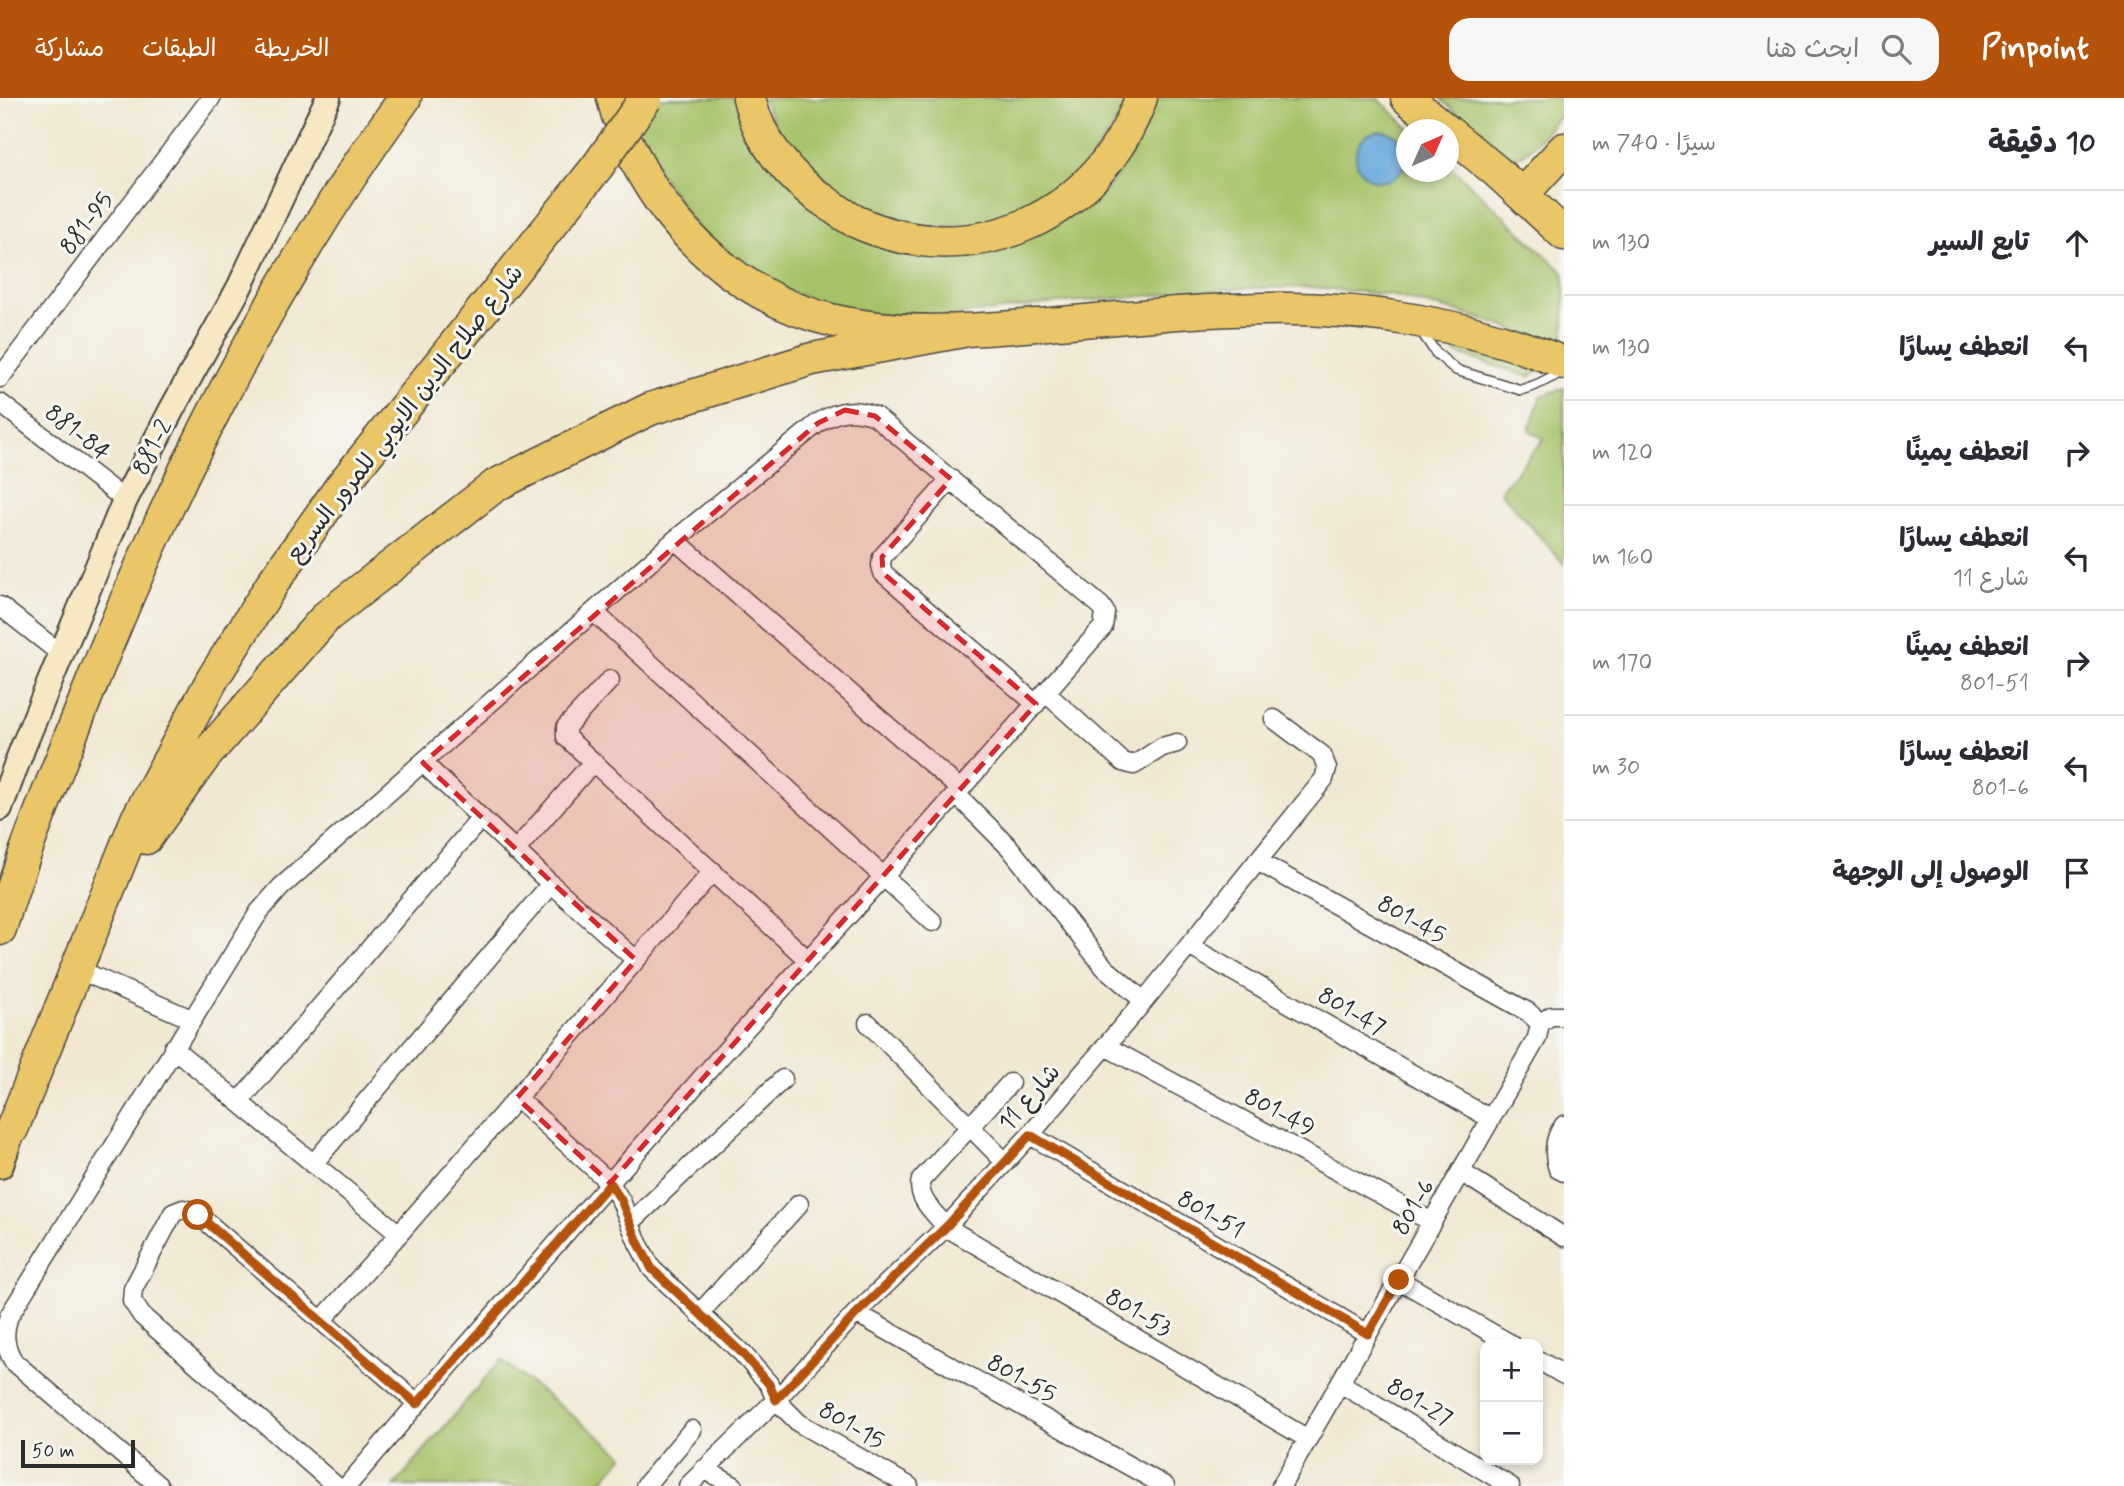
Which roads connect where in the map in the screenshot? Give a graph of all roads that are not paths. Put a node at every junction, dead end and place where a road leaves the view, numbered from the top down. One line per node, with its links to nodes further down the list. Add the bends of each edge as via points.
1 (211, 98): 20 (street, 881-95)
2 (328, 98): 23 (street, 881-2, via 239,288)
3 (378, 98): 15 (highway)
4 (405, 98): 15 (highway)
5 (646, 98): 42 (highway, شارع صلاح الدين الايوبي للمرور السريع, bridge, via 548,230 416,390 307,533 183,731 137,819)
6 (749, 98): 7 (highway, via 774,154 812,193 855,220 894,235 947,241 999,234 1039,220 1083,189 1127,132)
7 (1141, 98)
8 (1407, 98): 9 (highway)
9 (1432, 119)
10 (1459, 141): 13 (highway)
11 (629, 146): 17 (highway, via 661,202 693,240 727,271 766,295 808,313 853,324)
12 (1564, 149): 13 (highway)
13 (1522, 195): 14 (highway)
14 (1564, 234)
15 (288, 274): 44 (highway, via 214,411 141,563 47,795)
16 (1415, 321): 17 (highway, via 1351,312 1266,309); 18 (highway, via 1478,334); 19 (lane, via 1436,353 1456,370 1521,390)
17 (963, 331): 42 (highway, via 812,359 650,409 496,485 327,616 205,756)
18 (1564, 363)
19 (1564, 372)
20 (0, 378)
21 (0, 403): 23 (street, 881-84)
22 (951, 479): 24 (street, via 875,416 845,410 818,423); 29 (street, via 1105,612 1103,627); 29 (street, via 882,557 883,573)
23 (125, 500): 27 (street, 881-2)
24 (675, 540): 26 (street); 34 (street)
25 (0, 606): 27 (street)
26 (594, 612): 33 (street); 40 (street)
27 (61, 654): 35 (street, 881-2)
28 (610, 680): 32 (street, via 565,730 566,737)
29 (1041, 698): 31 (street, via 1123,762 1134,765); 34 (street)
30 (1274, 719): 38 (street, شارع 11, via 1322,755 1327,768 1324,779)
31 (1177, 743)
32 (593, 762): 37 (street); 39 (street)
33 (423, 763): 36 (street); 51 (street, via 269,899)
34 (958, 792): 40 (street); 49 (street, via 1010,848 1105,968)
35 (0, 807)
36 (481, 818): 37 (street); 59 (street)
37 (515, 851): 41 (street)
38 (1257, 861): 45 (street, شارع 11); 53 (street, 801-45, via 1528,1012)
39 (713, 871): 46 (street); 47 (street)
40 (884, 876): 43 (street); 47 (street)
41 (551, 884): 46 (street); 66 (street)
42 (103, 904): 48 (highway, شارع صلاح الدين الايوبي للمرور السريع)
43 (933, 922)
44 (0, 929)
45 (1189, 946): 49 (street, شارع 11); 60 (street, 801-47)
46 (636, 960): 58 (street)
47 (808, 960): 70 (street)
48 (77, 969): 51 (street); 63 (highway, شارع صلاح الدين الايوبي للمرور السريع)
49 (1144, 1000): 54 (street, شارع 11)
50 (1561, 1010): 53 (street)
51 (191, 1019): 55 (street)
52 (868, 1023): 62 (street)
53 (1540, 1023): 60 (street, 801-6, via 1537,1038)
54 (1105, 1046): 64 (street, شارع 11); 73 (street, 801-49)
55 (173, 1048): 59 (street); 91 (street, via 9,1316 4,1339 13,1362)
56 (783, 1079): 72 (street)
57 (1010, 1083): 62 (street)
58 (517, 1098): 70 (street, 801-15); 75 (street)
59 (239, 1102): 66 (street)
60 (1491, 1119): 68 (street, 801-6)
61 (1564, 1125): 69 (street, via 1553,1154 1558,1169)
62 (970, 1127): 65 (street); 74 (street, via 920,1180 922,1197)
63 (12, 1129): 67 (main road, شارع صلاح الدين الايوبي للمرور السريع)
64 (1030, 1135): 65 (street, شارع 11); 81 (street, 801-51)
65 (1005, 1162): 74 (street, شارع 11)
66 (313, 1164): 75 (street)
67 (0, 1165)
68 (1461, 1172): 73 (street, 801-6); 76 (street)
69 (1564, 1172)
70 (610, 1183): 72 (street, 801-15); 87 (street)
71 (799, 1204): 78 (street)
72 (631, 1222): 78 (street, 801-15, via 652,1269)
73 (1432, 1222): 77 (street, 801-6)
74 (946, 1227): 79 (street, شارع 11); 89 (street, 801-53)
75 (399, 1234): 80 (street)
76 (1564, 1237)
77 (1399, 1280): 81 (street, 801-6); 82 (street)
78 (699, 1314): 86 (street, 801-15, via 743,1354 769,1384)
79 (856, 1314): 86 (street, شارع 11); 98 (street, 801-55)
80 (321, 1321): 87 (street); 92 (street, via 188,1209 173,1213 132,1295 142,1316)
81 (1368, 1334): 85 (street, 801-6)
82 (1502, 1339)
83 (1543, 1363): 84 (street)
84 (1564, 1375)
85 (1340, 1383): 89 (street, 801-6); 100 (street, 801-27)
86 (776, 1400): 90 (street, شارع 11); 97 (street, 801-15, via 799,1423)
87 (417, 1404): 93 (street)
88 (692, 1430): 94 (street)
89 (1307, 1439): 99 (street, 801-6)
90 (704, 1469): 95 (street, شارع 11); 96 (street)
91 (159, 1486)
92 (336, 1486)
93 (347, 1486)
94 (645, 1486)
95 (688, 1486)
96 (734, 1486)
97 (909, 1486)
98 (1165, 1486)
99 (1281, 1486)
100 (1510, 1486)

